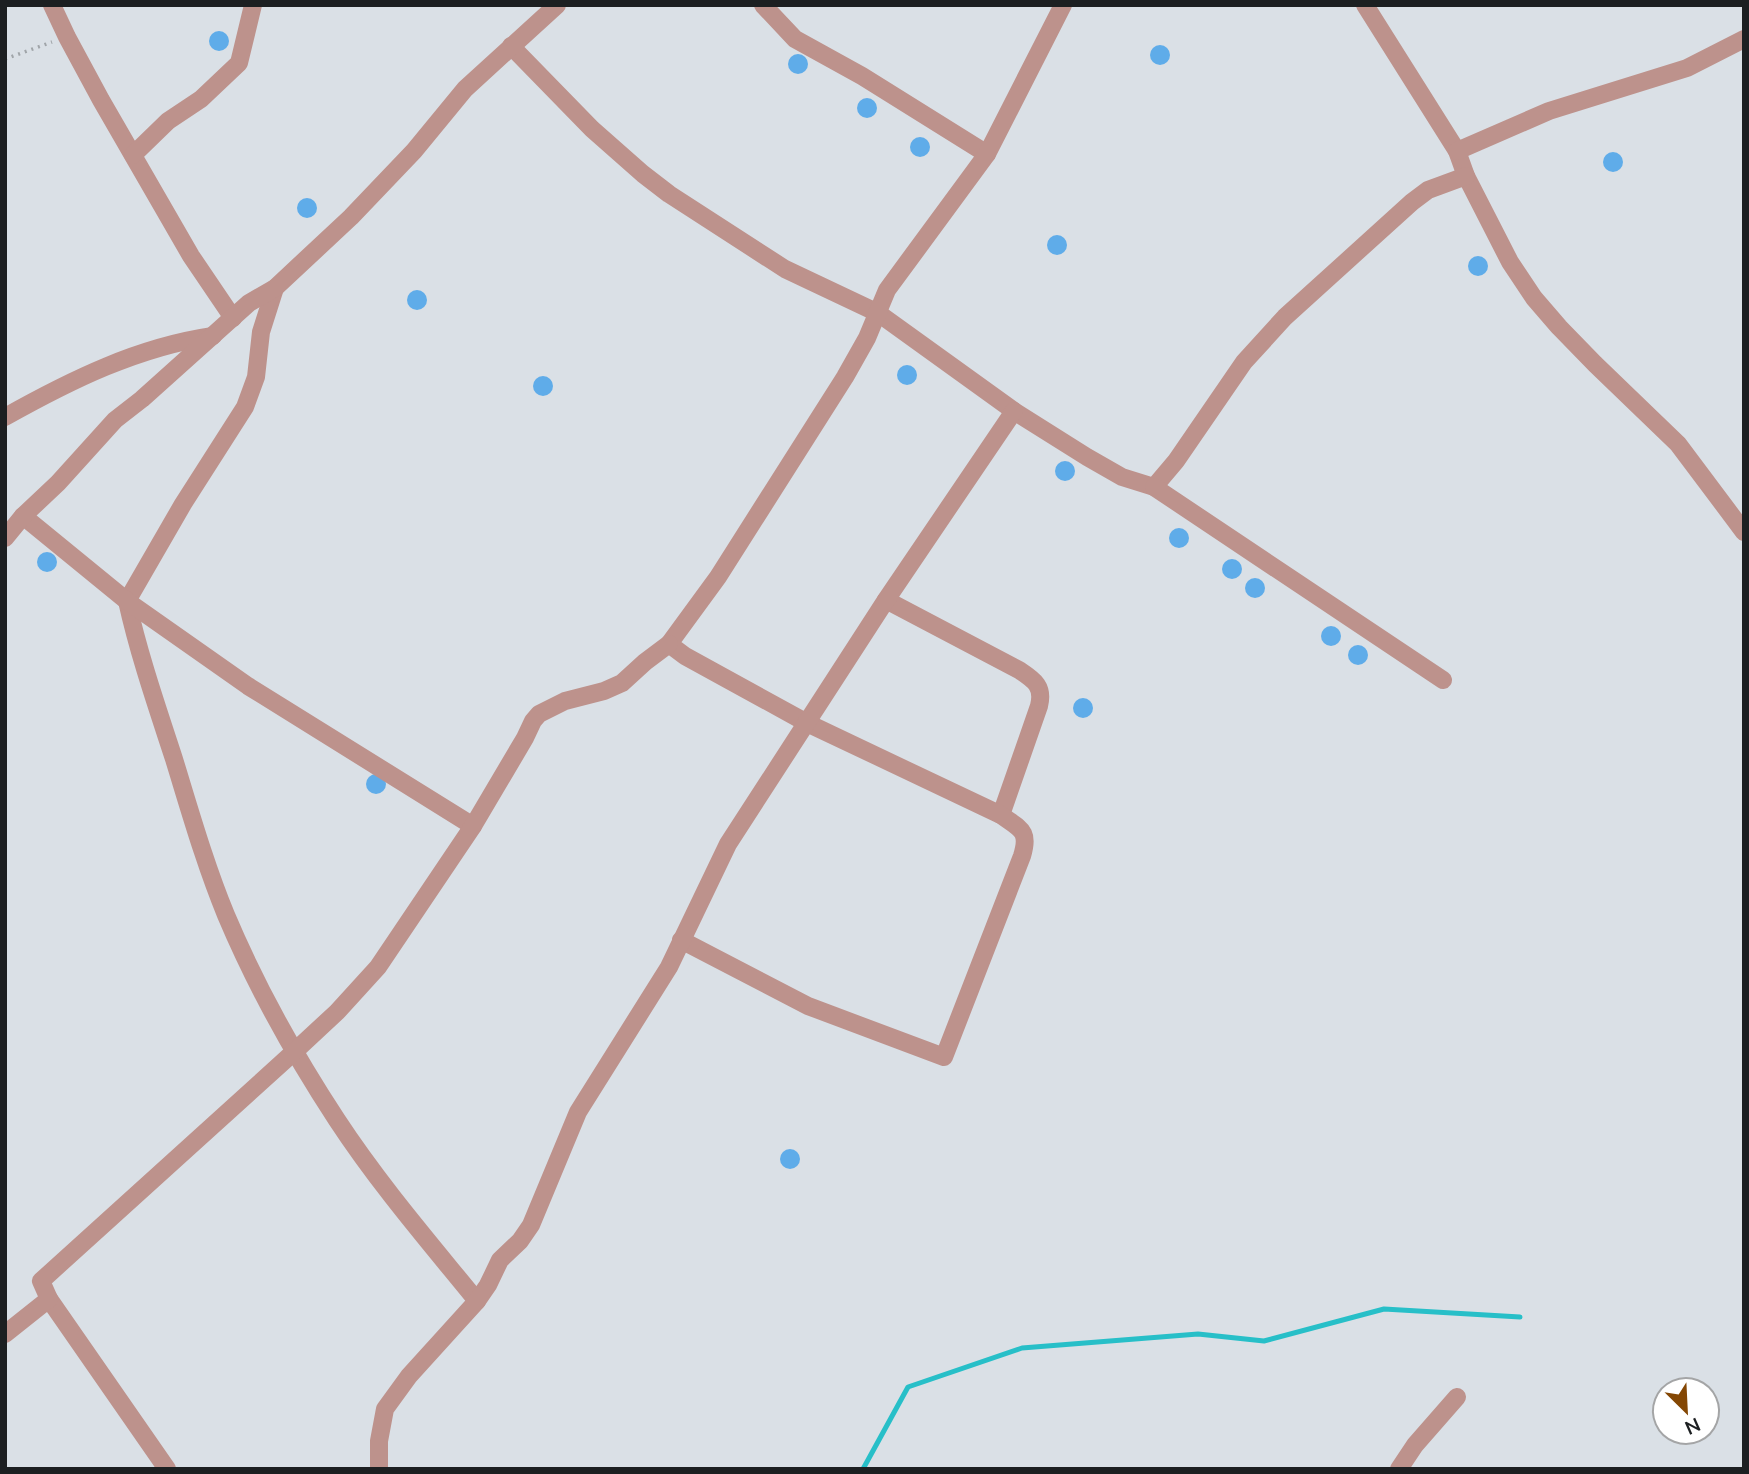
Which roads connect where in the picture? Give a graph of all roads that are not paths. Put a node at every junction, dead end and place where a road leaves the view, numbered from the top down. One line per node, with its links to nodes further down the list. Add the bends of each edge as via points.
1 (52, 5): 11 (street)
2 (253, 5): 11 (street, via 239,63)
3 (557, 5): 8 (street)
4 (763, 5): 10 (street, via 795,39)
5 (1063, 5): 10 (street)
6 (1365, 5): 9 (street)
7 (1744, 39): 9 (street, via 1687,68 1549,111)
8 (511, 46): 13 (street, via 465,89 351,217); 14 (street, via 592,129 669,194 785,269)
9 (1457, 151): 12 (street)
10 (987, 154): 14 (street, via 887,290)
11 (133, 155): 15 (street)
12 (1466, 176): 19 (street, via 1428,190 1412,202 1285,317 1244,362); 21 (street, via 1534,298 1678,444)
13 (275, 288): 15 (street); 24 (street, via 245,407)
14 (878, 313): 17 (street); 25 (street, via 845,377 718,577)
15 (233, 318): 16 (street)
16 (213, 336): 18 (street, via 122,359); 20 (street, via 115,420)
17 (1014, 411): 19 (street, via 1122,477); 23 (street)
18 (5, 417)
19 (1153, 487): 26 (street)
20 (23, 516): 22 (street); 24 (street)
21 (1744, 532)
22 (5, 538)
23 (886, 600): 27 (street); 28 (street, via 1038,684 1042,696)
24 (127, 601): 29 (street, via 248,686); 31 (street, via 189,812 226,915)
25 (669, 644): 27 (street); 29 (street, via 622,683 539,714)
26 (1443, 680)
27 (807, 723): 28 (street); 30 (street, via 728,844)
28 (1001, 815): 30 (street, via 1020,828 1026,844 944,1057 808,1006)
29 (473, 826): 31 (street, via 378,967)
30 (681, 940): 33 (street, via 578,1112 531,1225 500,1261)
31 (295, 1051): 32 (street, via 41,1281); 33 (street, via 370,1168)
32 (49, 1299): 34 (street); 37 (street)
33 (477, 1301): 38 (street, via 385,1409)
34 (5, 1334)
35 (1457, 1397): 36 (street, via 1415,1445)
36 (1405, 1467)
37 (167, 1469)
38 (379, 1469)

